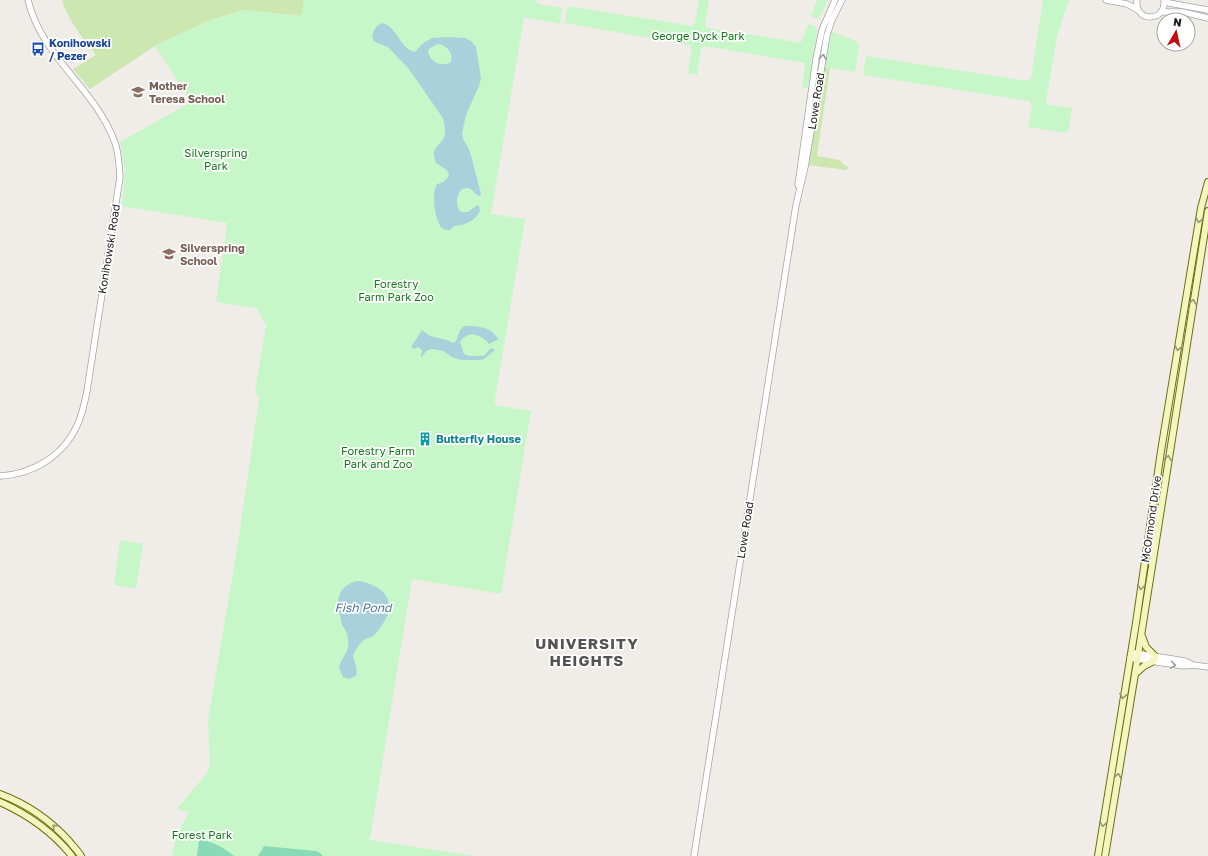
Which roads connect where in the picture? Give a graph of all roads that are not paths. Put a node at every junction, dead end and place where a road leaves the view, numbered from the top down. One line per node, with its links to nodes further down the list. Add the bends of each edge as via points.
1 (28, 0): 16 (street, Konihowski Road, via 35,24 43,37 100,111 116,145 120,177 84,408 79,422 63,448 51,458 25,472)
2 (836, 0): 14 (street, Lowe Road, via 822,30 816,59)
3 (842, 0): 14 (street, Lowe Road, one-way to 3, via 805,167 827,35)
4 (1106, 0): 7 (street, via 1127,4)
5 (1137, 0): 7 (street)
6 (1164, 0): 8 (street); 9 (street)
7 (1138, 10): 11 (street, via 1143,15)
8 (1208, 10)
9 (1161, 12)
10 (1196, 15): 12 (street)
11 (1156, 16)
12 (1208, 18)
13 (1208, 182): 18 (main road, McOrmond Drive, one-way to 18, via 1198,223)
14 (796, 205): 27 (street, Lowe Road)
15 (1208, 211): 17 (main road, McOrmond Drive, one-way to 15)
16 (0, 476)
17 (1141, 635): 19 (main road, McOrmond Drive); 20 (main road)
18 (1130, 655): 19 (street); 28 (main road, McOrmond Drive, one-way to 28)
19 (1138, 656): 20 (street); 22 (main road, McOrmond Drive)
20 (1155, 658): 21 (street, via 1184,666 1193,664); 22 (main road)
21 (1208, 667)
22 (1135, 674): 29 (main road, McOrmond Drive, one-way to 22)
23 (0, 794): 26 (main road, one-way to 23, via 48,820 16,800)
24 (0, 802): 25 (main road, via 17,809 40,824)
25 (72, 856)
26 (81, 856)
27 (694, 856)
28 (1098, 856)
29 (1105, 856)

